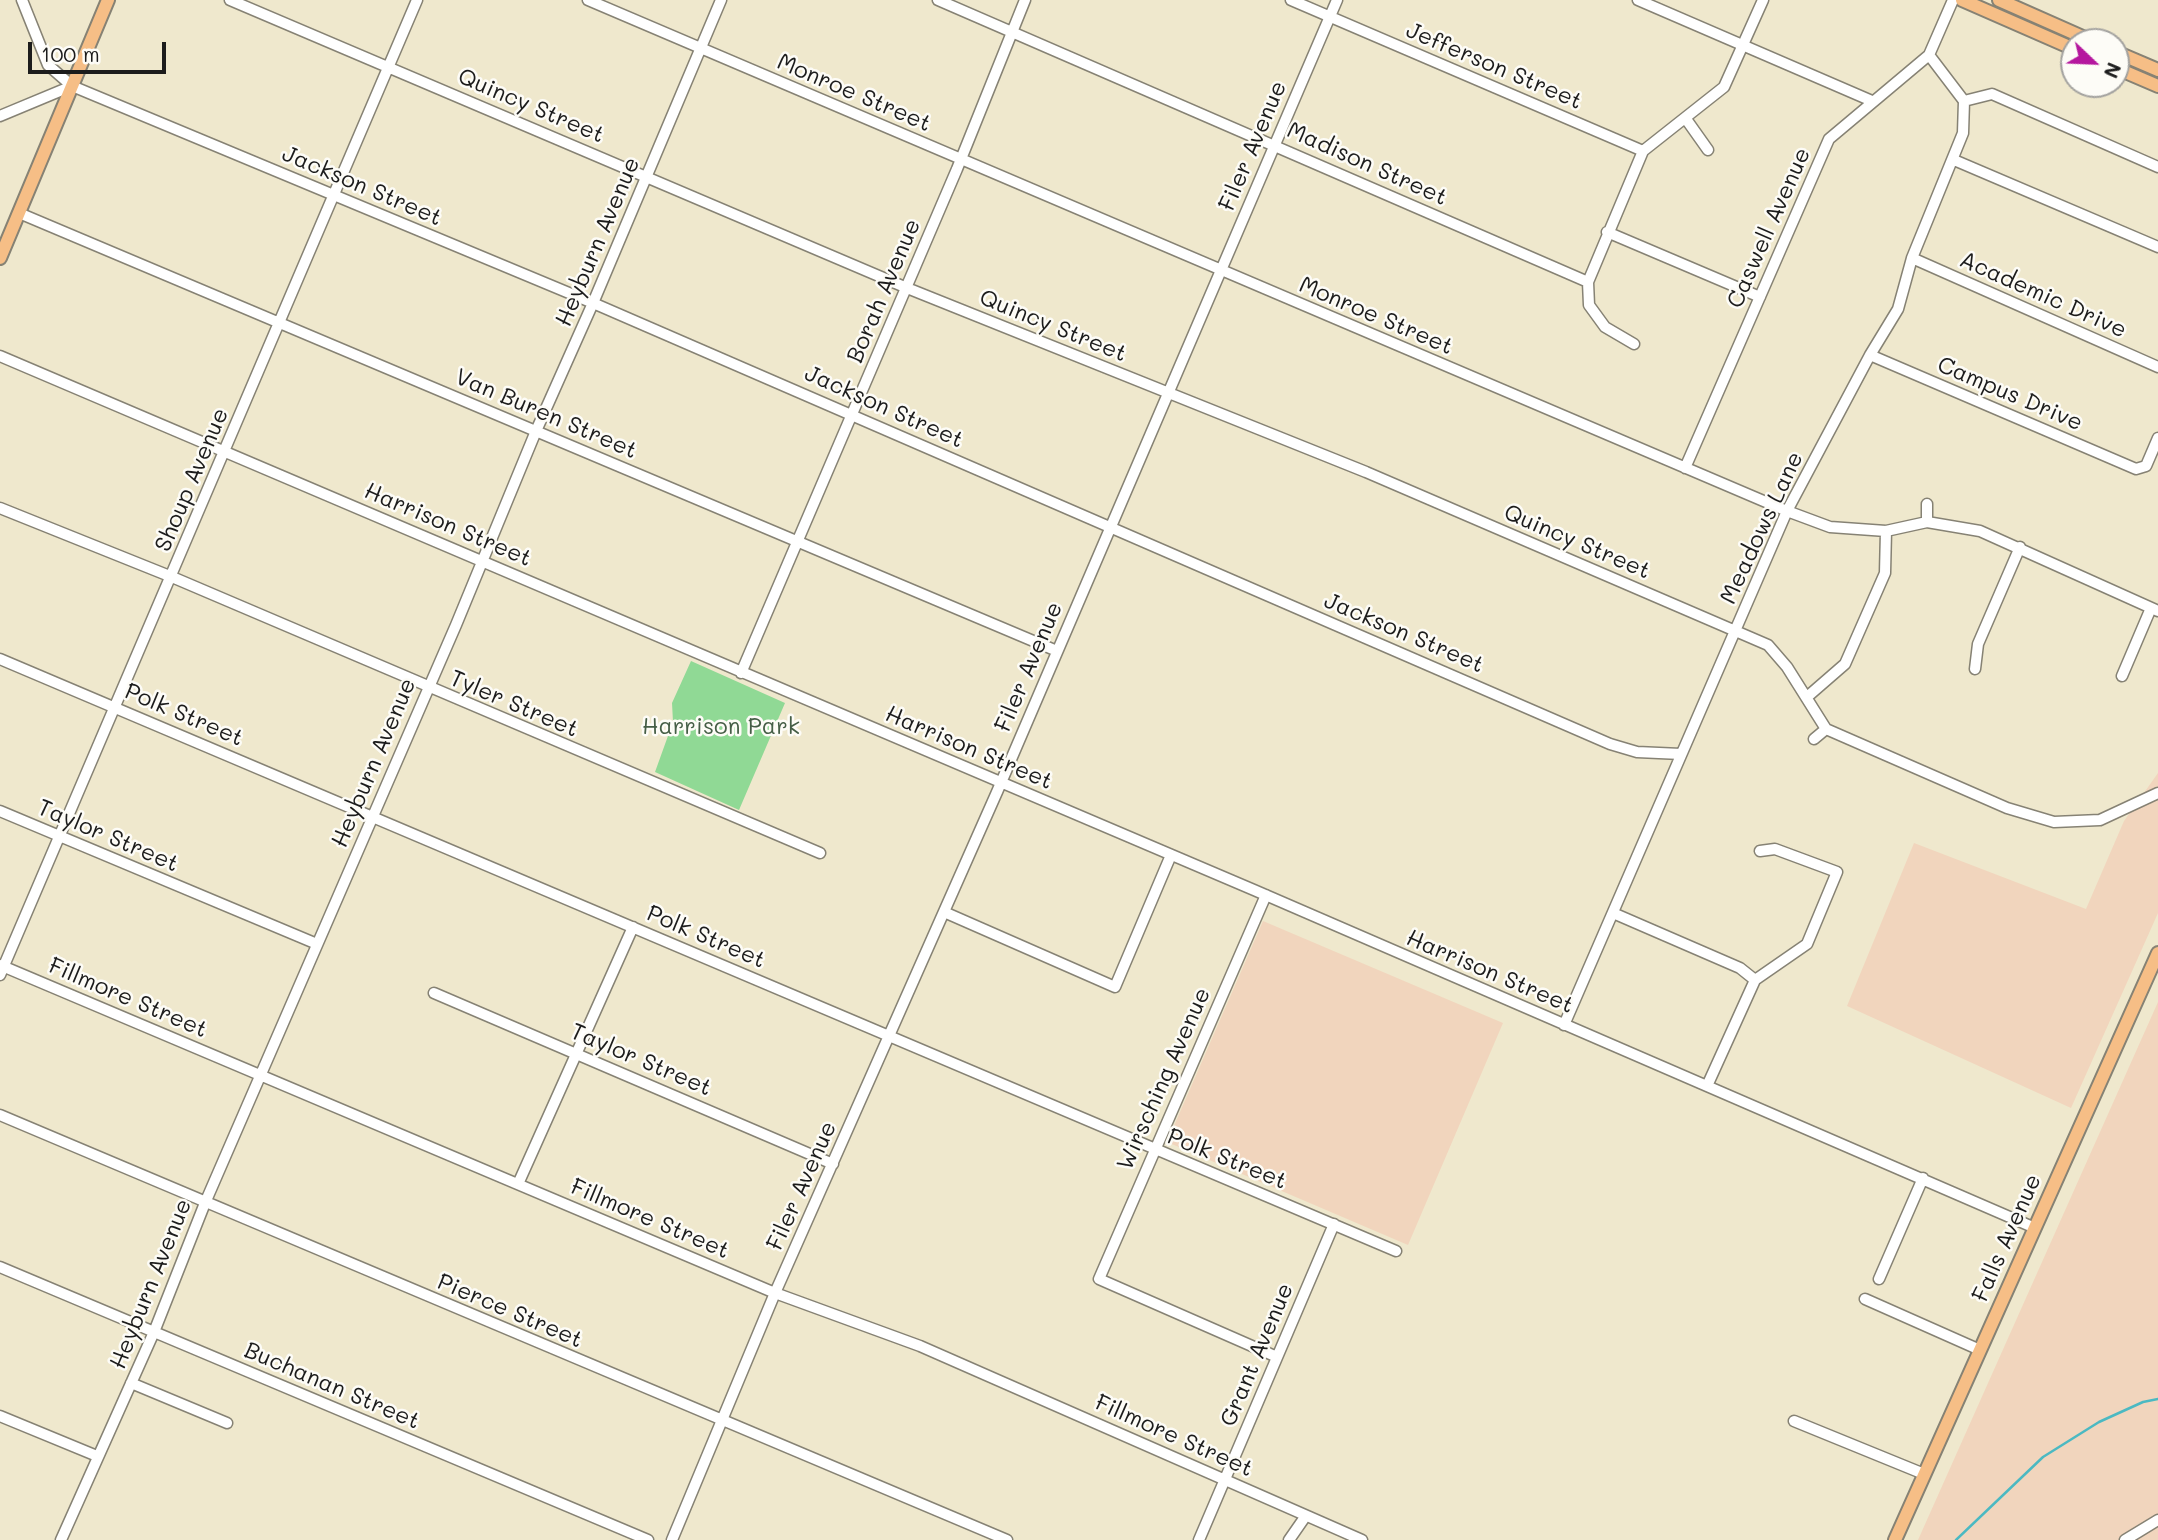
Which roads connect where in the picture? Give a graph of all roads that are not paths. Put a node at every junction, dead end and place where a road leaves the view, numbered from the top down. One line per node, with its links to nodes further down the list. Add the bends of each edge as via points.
1 (22, 0): 27 (street, via 48,65)
2 (108, 0): 27 (main road)
3 (230, 0): 24 (street, Quincy Street)
4 (417, 0): 24 (street, Shoup Avenue)
5 (588, 0): 21 (street, Monroe Street)
6 (721, 0): 21 (street, Heyburn Avenue)
7 (938, 0): 18 (street, Madison Street)
8 (1025, 0): 18 (street, Borah Avenue)
9 (1291, 0): 16 (street, Jefferson Street)
10 (1336, 0): 16 (street, Filer Avenue)
11 (1638, 0): 20 (street)
12 (1763, 0): 20 (street)
13 (1953, 0): 22 (street, Caswell Avenue)
14 (1962, 0): 19 (main road)
15 (1999, 0): 17 (main road)
16 (1329, 17): 33 (street, Filer Avenue); 35 (street, Jefferson Street)
17 (2062, 28)
18 (1011, 31): 33 (street, Madison Street); 36 (street, Borah Avenue)
19 (2060, 43)
20 (1743, 45): 30 (street); 32 (street, via 1724,87)
21 (701, 48): 36 (street, Monroe Street); 39 (street, Heyburn Avenue)
22 (1929, 55): 29 (street); 30 (street, Caswell Avenue)
23 (2130, 58): 25 (main road)
24 (388, 66): 39 (street, Quincy Street); 40 (street, Shoup Avenue)
25 (2158, 70)
26 (2130, 74): 28 (main road)
27 (72, 86): 31 (street); 40 (street, Jackson Street); 41 (main road)
28 (2158, 86)
29 (1964, 100): 37 (street, Meadows Lane, via 1963,133); 38 (street, via 1992,93)
30 (1872, 101): 49 (street, Caswell Avenue, via 1829,139)
31 (0, 116)
32 (1686, 119): 34 (street); 35 (street)
33 (1275, 145): 46 (street, Filer Avenue); 47 (street, Madison Street)
34 (1708, 150)
35 (1643, 151): 42 (street)
36 (959, 159): 46 (street, Monroe Street); 48 (street, Borah Avenue)
37 (1954, 160): 43 (street); 45 (street, Meadows Lane)
38 (2158, 167)
39 (647, 176): 48 (street, Quincy Street); 50 (street, Heyburn Avenue)
40 (334, 196): 50 (street, Jackson Street); 51 (street, Shoup Avenue)
41 (19, 213): 44 (main road); 51 (street, Van Buren Street)
42 (1607, 232): 47 (street); 49 (street)
43 (2158, 247)
44 (0, 258)
45 (1912, 258): 53 (street, Meadows Lane, via 1898,309); 55 (street, Academic Drive)
46 (1220, 271): 56 (street, Filer Avenue); 61 (street, Monroe Street)
47 (1588, 282): 52 (street, via 1589,305 1605,327)
48 (906, 288): 56 (street, Quincy Street); 57 (street, Borah Avenue)
49 (1760, 297): 61 (street, Caswell Avenue)
50 (593, 303): 57 (street, Jackson Street); 58 (street, Heyburn Avenue)
51 (280, 321): 58 (street, Van Buren Street); 60 (street, Shoup Avenue)
52 (1634, 344)
53 (1870, 355): 59 (street, Campus Drive, via 2136,469 2146,466); 64 (street, Meadows Lane)
54 (0, 356): 60 (street, Harrison Street)
55 (2158, 367)
56 (1168, 394): 66 (street, Filer Avenue); 73 (street, Quincy Street, via 1366,472)
57 (853, 415): 66 (street, Jackson Street); 68 (street, Borah Avenue)
58 (536, 431): 68 (street, Van Buren Street); 70 (street, Heyburn Avenue)
59 (2158, 438)
60 (226, 451): 70 (street, Harrison Street); 71 (street, Shoup Avenue)
61 (1685, 468): 64 (street, Monroe Street)
62 (1927, 504): 65 (street)
63 (0, 508): 71 (street, Tyler Street)
64 (1787, 511): 67 (street, Monroe Street, via 1830,527); 73 (street, Meadows Lane)
65 (1927, 522): 67 (street, Monroe Street); 69 (street, Monroe Street, via 1980,531)
66 (1110, 527): 74 (street, Filer Avenue); 84 (street, Jackson Street, via 1611,744 1637,752)
67 (1886, 531): 80 (street, via 1885,572 1845,664)
68 (798, 543): 74 (street, Van Buren Street); 77 (street, Borah Avenue)
69 (2020, 547): 72 (street, Monroe Street); 76 (street, via 1978,644)
70 (483, 560): 77 (street, Harrison Street); 79 (street, Heyburn Avenue)
71 (172, 577): 79 (street, Tyler Street); 81 (street, Shoup Avenue)
72 (2154, 610): 78 (street)
73 (1735, 630): 80 (street, Quincy Street, via 1768,645); 84 (street, Meadows Lane)
74 (1057, 651): 85 (street, Filer Avenue)
75 (0, 659): 81 (street, Polk Street)
76 (1975, 669)
77 (741, 673): 85 (street, Harrison Street)
78 (2122, 676)
79 (427, 688): 88 (street, Heyburn Avenue); 91 (street, Tyler Street)
80 (1807, 697): 82 (street, Quincy Street)
81 (116, 707): 88 (street, Polk Street); 89 (street, Shoup Avenue)
82 (1826, 729): 83 (street); 86 (street, via 2007,808 2054,822 2100,820)
83 (1814, 739)
84 (1681, 754): 95 (street, Meadows Lane)
85 (1001, 782): 92 (street, Harrison Street); 94 (street, Filer Avenue)
86 (2158, 793)
87 (0, 811): 89 (street, Taylor Street)
88 (373, 815): 96 (street, Polk Street); 97 (street, Heyburn Avenue)
89 (61, 836): 97 (street, Taylor Street); 99 (street, Shoup Avenue)
90 (1760, 851): 100 (street, via 1775,849 1837,872 1807,944)
91 (820, 853)
92 (1171, 855): 93 (street, Harrison Street); 94 (street, via 1115,987)
93 (1266, 895): 102 (street, Harrison Street); 108 (street, Wirsching Avenue)
94 (944, 912): 103 (street, Filer Avenue)
95 (1613, 913): 100 (street, via 1740,968); 102 (street, Meadows Lane)
96 (633, 927): 103 (street, Polk Street); 104 (street)
97 (317, 944): 105 (street, Heyburn Avenue)
98 (2158, 953): 114 (main road, Falls Avenue)
99 (1, 969): 105 (street, Fillmore Street)
100 (1755, 980): 106 (street)
101 (434, 993): 104 (street, Taylor Street)
102 (1564, 1025): 106 (street, Harrison Street)
103 (888, 1037): 108 (street, Polk Street); 109 (street, Filer Avenue)
104 (577, 1052): 109 (street, Taylor Street); 111 (street)
105 (262, 1075): 111 (street, Fillmore Street); 112 (street, Heyburn Avenue)
106 (1707, 1086): 110 (street, Harrison Street)
107 (0, 1115): 112 (street, Pierce Street)
108 (1154, 1149): 113 (street, Polk Street); 122 (street, Wirsching Avenue, via 1098,1279)
109 (833, 1164): 118 (street, Filer Avenue)
110 (1923, 1178): 114 (street, Harrison Street); 117 (street)
111 (518, 1184): 118 (street, Fillmore Street)
112 (205, 1203): 120 (street, Heyburn Avenue); 126 (street, Pierce Street)
113 (1335, 1224): 115 (street, Polk Street); 122 (street, Grant Avenue)
114 (2035, 1228): 121 (main road, Falls Avenue)
115 (1396, 1251)
116 (0, 1267): 120 (street, Buchanan Street)
117 (1879, 1279)
118 (775, 1293): 126 (street, Filer Avenue); 130 (street, Fillmore Street, via 920,1346)
119 (1866, 1299): 121 (street)
120 (154, 1332): 123 (street, Heyburn Avenue); 134 (street, Buchanan Street)
121 (1980, 1350): 129 (main road, Falls Avenue)
122 (1277, 1357): 130 (street, Grant Avenue)
123 (131, 1383): 127 (street); 128 (street, Heyburn Avenue)
124 (0, 1416): 128 (street)
125 (1794, 1421): 129 (street)
126 (722, 1422): 135 (street, Filer Avenue); 136 (street, Pierce Street)
127 (227, 1423)
128 (97, 1457): 133 (street, Heyburn Avenue)
129 (1924, 1474): 140 (main road, Falls Avenue)
130 (1225, 1480): 131 (street, Fillmore Street); 137 (street, Grant Avenue)
131 (1306, 1517): 138 (street); 139 (street, Fillmore Street)
132 (2158, 1520): 141 (street)
133 (61, 1540)
134 (648, 1540)
135 (672, 1540)
136 (1006, 1540)
137 (1199, 1540)
138 (1289, 1540)
139 (1362, 1540)
140 (1895, 1540)
141 (2124, 1540)

